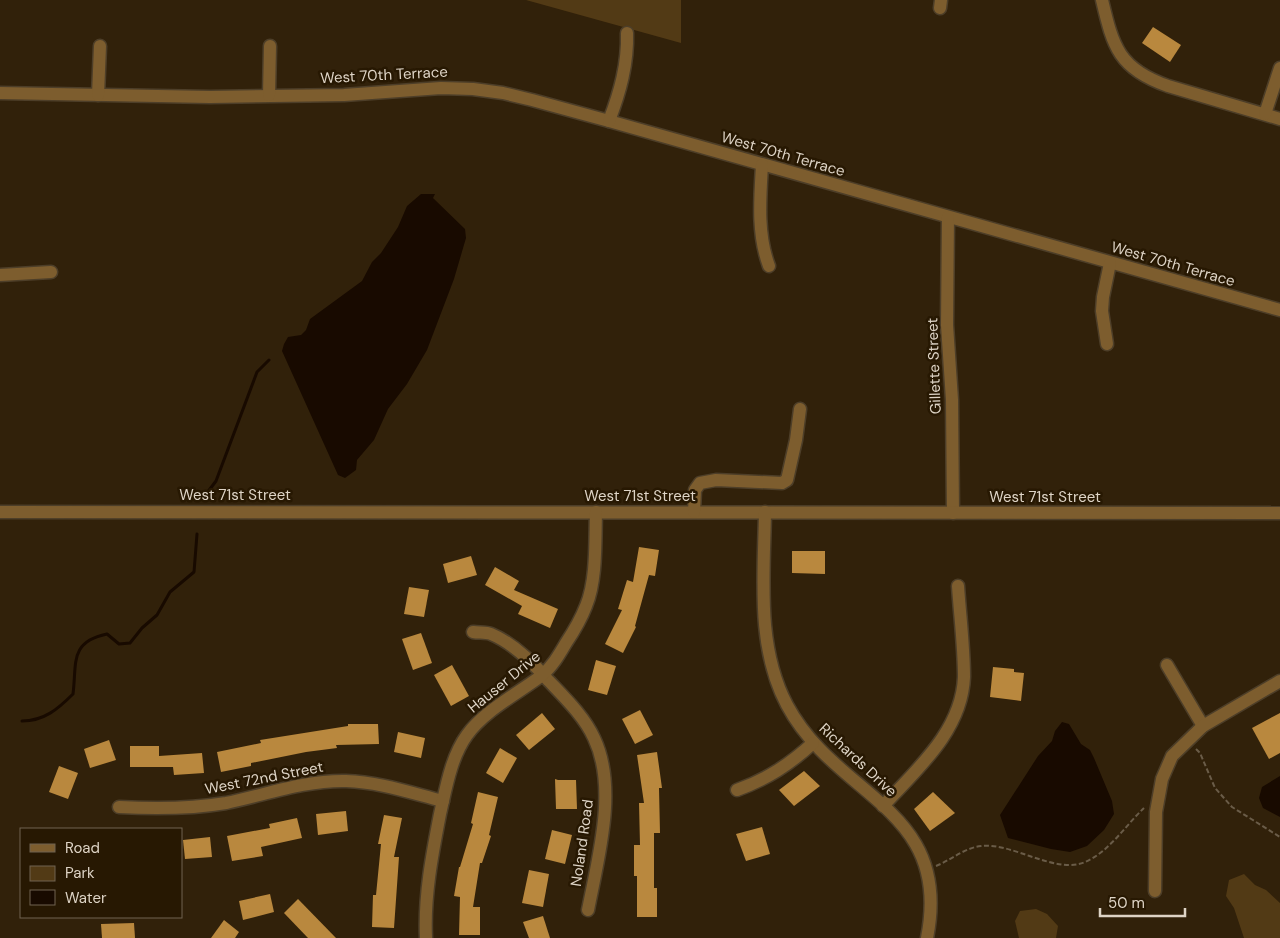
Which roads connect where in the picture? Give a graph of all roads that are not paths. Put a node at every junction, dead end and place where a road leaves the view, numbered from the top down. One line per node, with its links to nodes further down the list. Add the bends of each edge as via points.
1 (1102, 0): 9 (street, via 1110,34 1122,58 1135,70 1150,80)
2 (627, 33): 11 (street, via 626,68)
3 (100, 46): 7 (street)
4 (270, 46): 8 (street)
5 (1280, 68): 9 (street)
6 (0, 94): 7 (street, West 70th Terrace)
7 (98, 95): 8 (street, West 70th Terrace)
8 (269, 95): 11 (street, West 70th Terrace, via 380,94 473,88)
9 (1265, 114): 10 (street)
10 (1280, 119)
11 (609, 121): 12 (street, West 70th Terrace)
12 (762, 165): 13 (street, West 70th Terrace); 15 (street, via 760,218)
13 (948, 217): 14 (street, West 70th Terrace); 25 (street, Gillette Street, via 947,325 952,400)
14 (1110, 263): 18 (street, West 70th Terrace); 19 (street, via 1102,311)
15 (769, 266)
16 (51, 272): 17 (street)
17 (0, 275)
18 (1280, 310)
19 (1107, 344)
20 (800, 409): 23 (street, via 787,480 782,483 716,480 700,483 695,490)
21 (0, 512): 22 (street, West 71st Street)
22 (596, 512): 23 (street, West 71st Street); 30 (street, Hauser Drive, via 592,586 587,605 557,659)
23 (694, 512): 24 (street, West 71st Street)
24 (765, 512): 25 (street, West 71st Street); 33 (street, Richards Drive, via 764,618 768,645 787,705)
25 (953, 513): 26 (street, West 71st Street)
26 (1280, 513)
27 (958, 586): 36 (street, via 964,678 958,707 947,732)
28 (473, 632): 30 (street, Noland Road, via 490,634 511,644)
29 (1166, 665): 32 (street)
30 (543, 674): 35 (street, Hauser Drive, via 473,728 457,752); 39 (street, Noland Road, via 588,727 604,770 603,823)
31 (1280, 681): 32 (street)
32 (1203, 726): 38 (street, via 1172,756 1162,779 1156,812)
33 (813, 743): 34 (street, via 798,758 760,782); 36 (street, Richards Drive)
34 (737, 790)
35 (443, 801): 37 (street, West 72nd Street, via 346,781 307,785 202,806); 40 (street, Hauser Drive, via 428,884)
36 (882, 806): 41 (street, Richards Drive, via 906,828 922,856 931,899)
37 (119, 807)
38 (1155, 891)
39 (588, 910)
40 (426, 938)
41 (926, 938)

